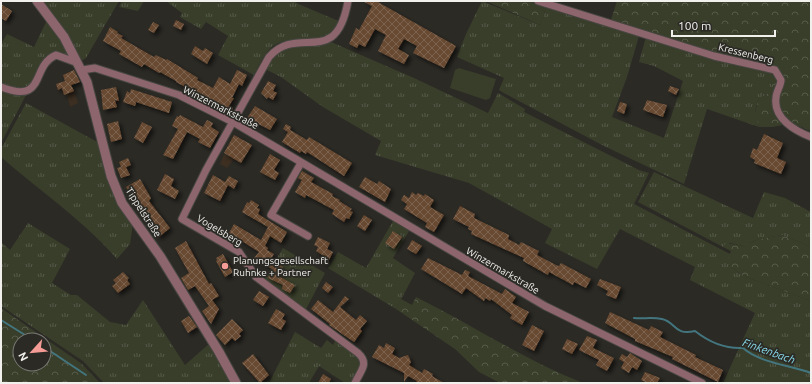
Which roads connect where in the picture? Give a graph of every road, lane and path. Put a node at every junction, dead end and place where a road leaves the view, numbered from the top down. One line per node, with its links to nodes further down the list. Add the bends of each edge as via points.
1 (37, 1): 4 (street, Tippelstraße, via 57,26)
2 (348, 1): 6 (street, via 341,26 332,37 320,42 286,45 273,52)
3 (538, 1): 7 (street, Kressenberg, via 714,56 775,70 781,80 776,98 779,112 789,125)
4 (80, 66): 5 (street, Winzermarkstraße, via 56,55 48,60 28,91); 6 (street, Winzermarkstraße, via 95,68 179,95); 10 (street, Tippelstraße, via 92,94 111,176 120,198 160,256)
5 (1, 87)
6 (233, 122): 8 (street, Winzermarkstraße); 11 (street, Vogelsberg, via 182,219 239,252 256,277 358,353 364,359 364,363)
7 (811, 137)
8 (301, 163): 9 (street, via 271,215); 12 (street, Winzermarkstraße, via 545,306)
9 (308, 236)
10 (236, 383)
11 (355, 383)
12 (702, 383)

